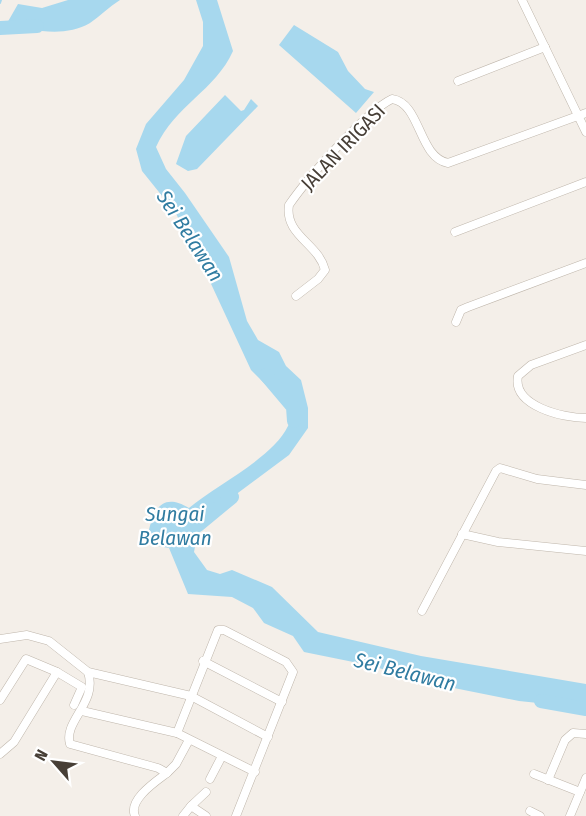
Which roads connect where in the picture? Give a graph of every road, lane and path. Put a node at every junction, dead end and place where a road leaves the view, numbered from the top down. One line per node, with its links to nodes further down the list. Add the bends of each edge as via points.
1 (522, 0): 2 (street)
2 (545, 46): 3 (street); 4 (street)
3 (458, 81)
4 (583, 114): 5 (street); 9 (street, JALAN IRIGASI, via 448,163 436,157 399,100 383,103 289,205 287,216 292,228 323,262 325,270)
5 (586, 132)
6 (586, 182): 7 (street)
7 (455, 232)
8 (586, 263): 10 (street, via 461,310)
9 (296, 296)
10 (456, 322)
11 (586, 345): 12 (street, via 531,365 518,375 516,383 522,396 539,406 566,417)
12 (586, 418)
13 (586, 485): 14 (street, via 537,479 500,468 493,474)
14 (462, 534): 15 (street, via 498,542); 16 (street)
15 (586, 551)
16 (422, 611)
17 (0, 639): 20 (street, via 27,635 49,641)
18 (203, 662): 21 (street); 23 (street); 23 (street, via 214,633 220,630 276,657 293,672)
19 (57, 672): 22 (street, via 26,659); 24 (street, via 82,687); 30 (street, via 14,742)
20 (88, 672): 21 (street); 25 (street, via 91,690)
21 (191, 696): 26 (street); 28 (street)
22 (0, 700)
23 (282, 702): 28 (street)
24 (74, 705)
25 (82, 711): 26 (street); 33 (street, via 70,732 70,744)
26 (177, 733): 29 (street)
27 (586, 734): 37 (street, via 573,733 565,740)
28 (268, 737): 32 (street)
29 (189, 740): 31 (street); 33 (street, via 176,764)
30 (0, 754)
31 (222, 756): 32 (street); 36 (street)
32 (255, 772): 45 (street)
33 (166, 773): 42 (street, via 134,805)
34 (534, 774): 37 (street)
35 (586, 777): 39 (street)
36 (210, 779)
37 (548, 780): 39 (street)
38 (206, 792): 40 (street)
39 (580, 792): 47 (street)
40 (191, 806): 43 (street); 44 (street)
41 (530, 811): 46 (street)
42 (135, 816)
43 (183, 816)
44 (206, 816)
45 (236, 816)
46 (540, 816)
47 (570, 816)

